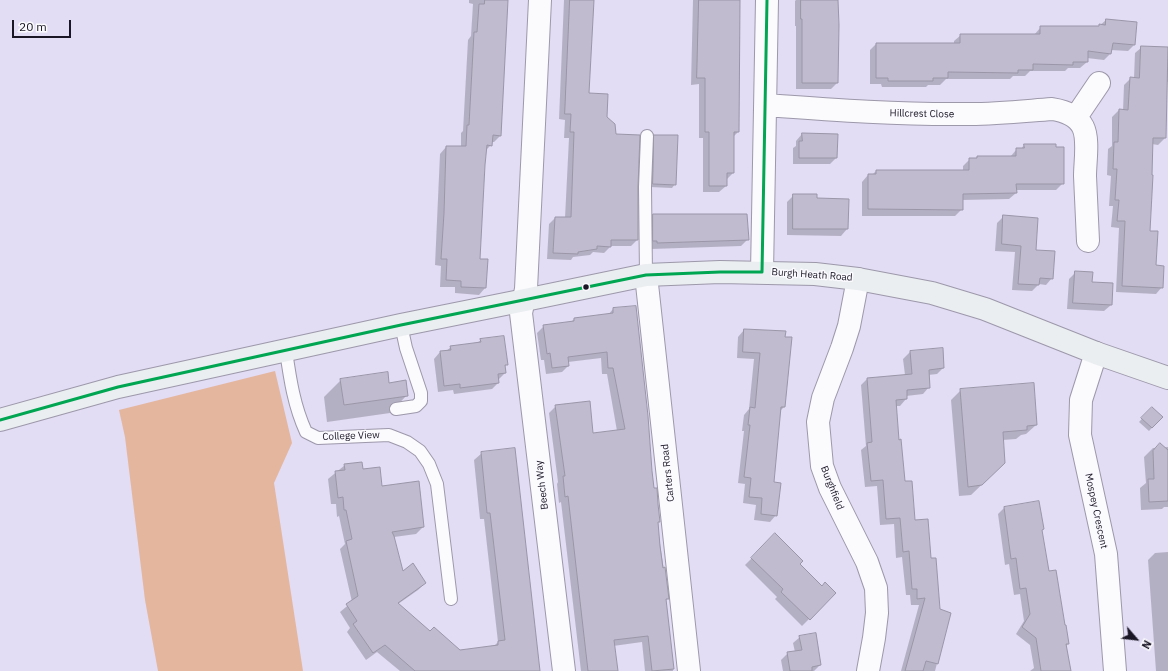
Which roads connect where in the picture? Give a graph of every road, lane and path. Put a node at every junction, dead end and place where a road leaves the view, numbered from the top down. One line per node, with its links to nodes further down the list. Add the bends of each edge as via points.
1 (540, 0): 11 (street, Beech Way)
2 (767, 0): 4 (street)
3 (1099, 83): 5 (street)
4 (766, 105): 5 (street, Hillcrest Close, via 923,114 1052,109); 8 (street)
5 (1076, 117): 7 (street, via 1083,127 1086,140)
6 (647, 136): 9 (lane)
7 (1088, 241)
8 (762, 272): 9 (main road, Burgh Heath Road); 10 (main road, Burgh Heath Road)
9 (646, 275): 11 (main road, Burgh Heath Road); 20 (street, Carters Road)
10 (858, 279): 14 (main road, Burgh Heath Road, via 957,300); 21 (street, Burghfield, via 849,326 823,398 818,422 822,466 830,488 867,562 876,588 877,613)
11 (525, 300): 12 (main road, Burgh Heath Road); 19 (street, Beech Way, via 521,312)
12 (401, 325): 13 (main road, Burgh Heath Road); 16 (lane, via 421,401 416,406)
13 (286, 351): 17 (main road, Burgh Heath Road, via 118,387); 18 (lane, College View, via 291,389 306,432 318,438 389,435 407,442 420,451 436,484)
14 (1096, 353): 15 (main road, Burgh Heath Road); 22 (street, Mospey Crescent, via 1081,400 1080,435 1106,554)
15 (1168, 378)
16 (396, 409)
17 (0, 420)
18 (451, 599)
19 (564, 671)
20 (689, 671)
21 (868, 671)
22 (1115, 671)

